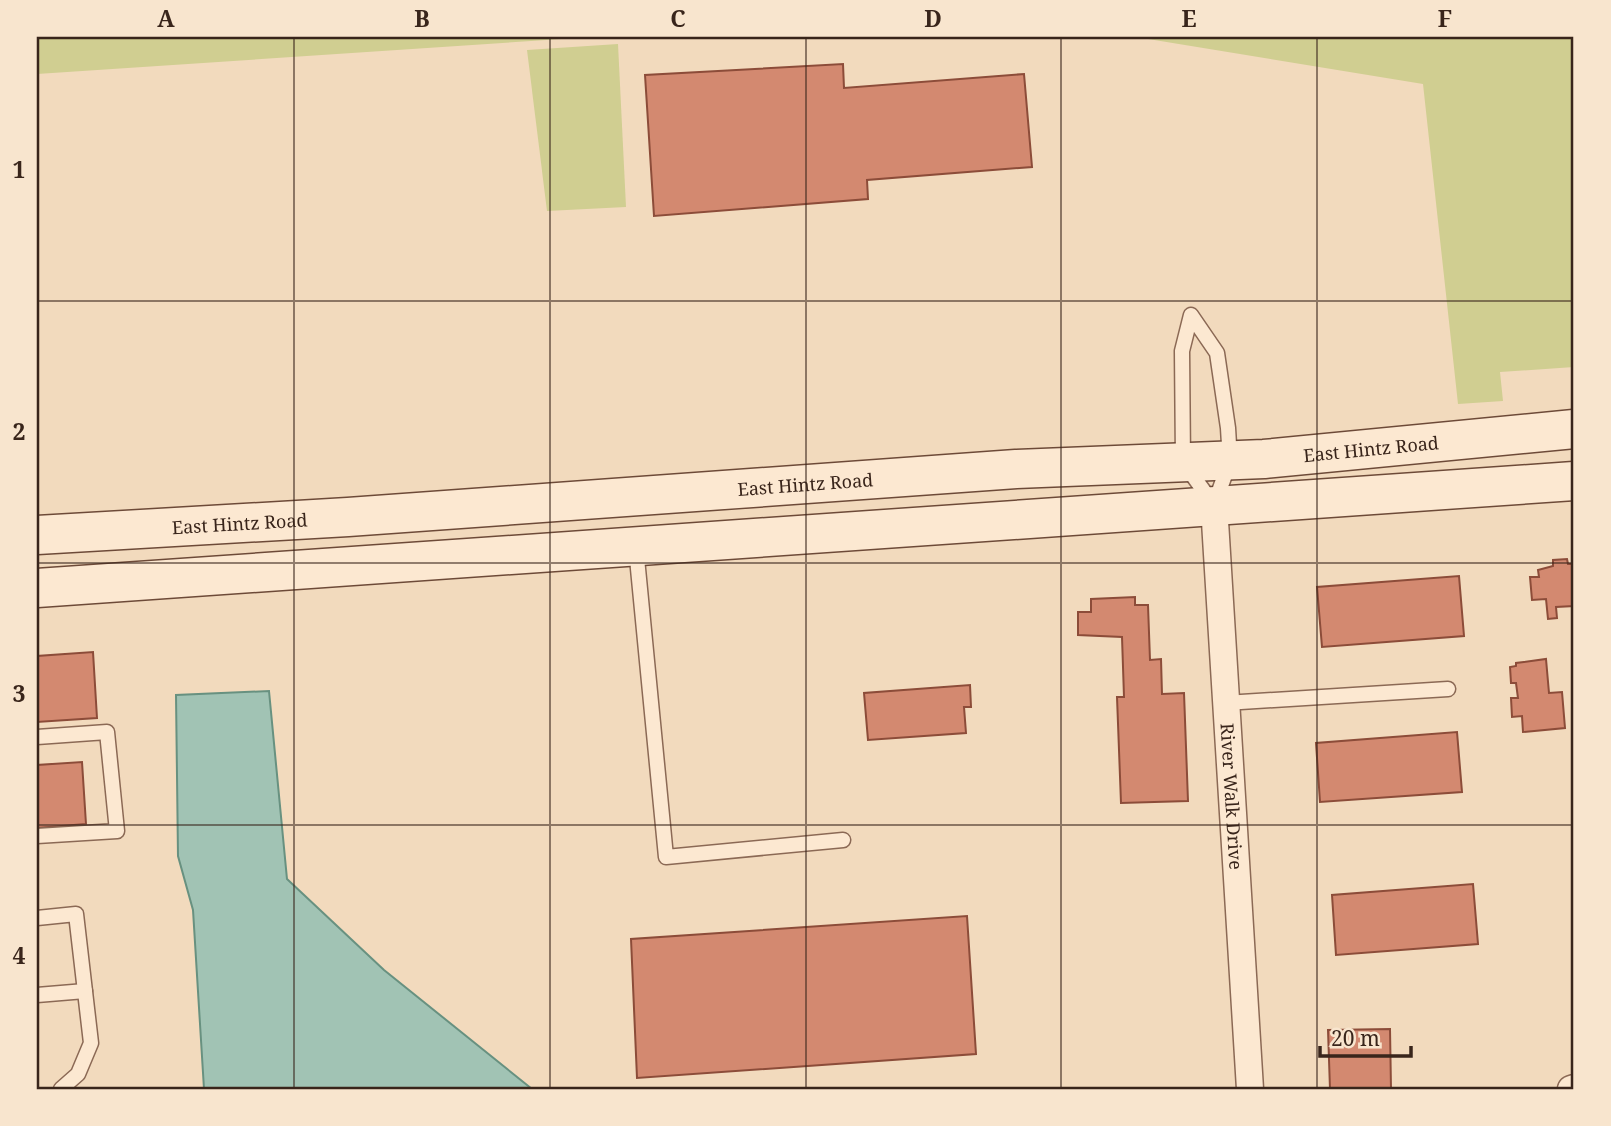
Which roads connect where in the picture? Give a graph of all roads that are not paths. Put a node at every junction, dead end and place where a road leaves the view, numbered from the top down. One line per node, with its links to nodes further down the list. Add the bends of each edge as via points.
1 (1574, 429): 2 (main road, East Hintz Road)
2 (1230, 460): 3 (main road, East Hintz Road); 3 (lane, via 1217,353 1191,315 1182,351); 5 (lane)
3 (1183, 462): 5 (lane); 6 (main road, East Hintz Road, via 1002,470)
4 (1574, 481): 5 (main road)
5 (1214, 505): 7 (main road); 10 (street, River Walk Drive)
6 (37, 535)
7 (636, 546): 8 (main road); 13 (lane, via 666,857)
8 (37, 588)
9 (1448, 690): 10 (lane)
10 (1225, 703): 18 (street, River Walk Drive)
11 (37, 737): 12 (lane, via 107,732 117,831)
12 (37, 836)
13 (843, 840)
14 (37, 918): 15 (lane, via 76,914)
15 (85, 991): 16 (lane); 17 (lane, via 91,1043 78,1074)
16 (37, 995)
17 (61, 1089)
18 (1250, 1089)

